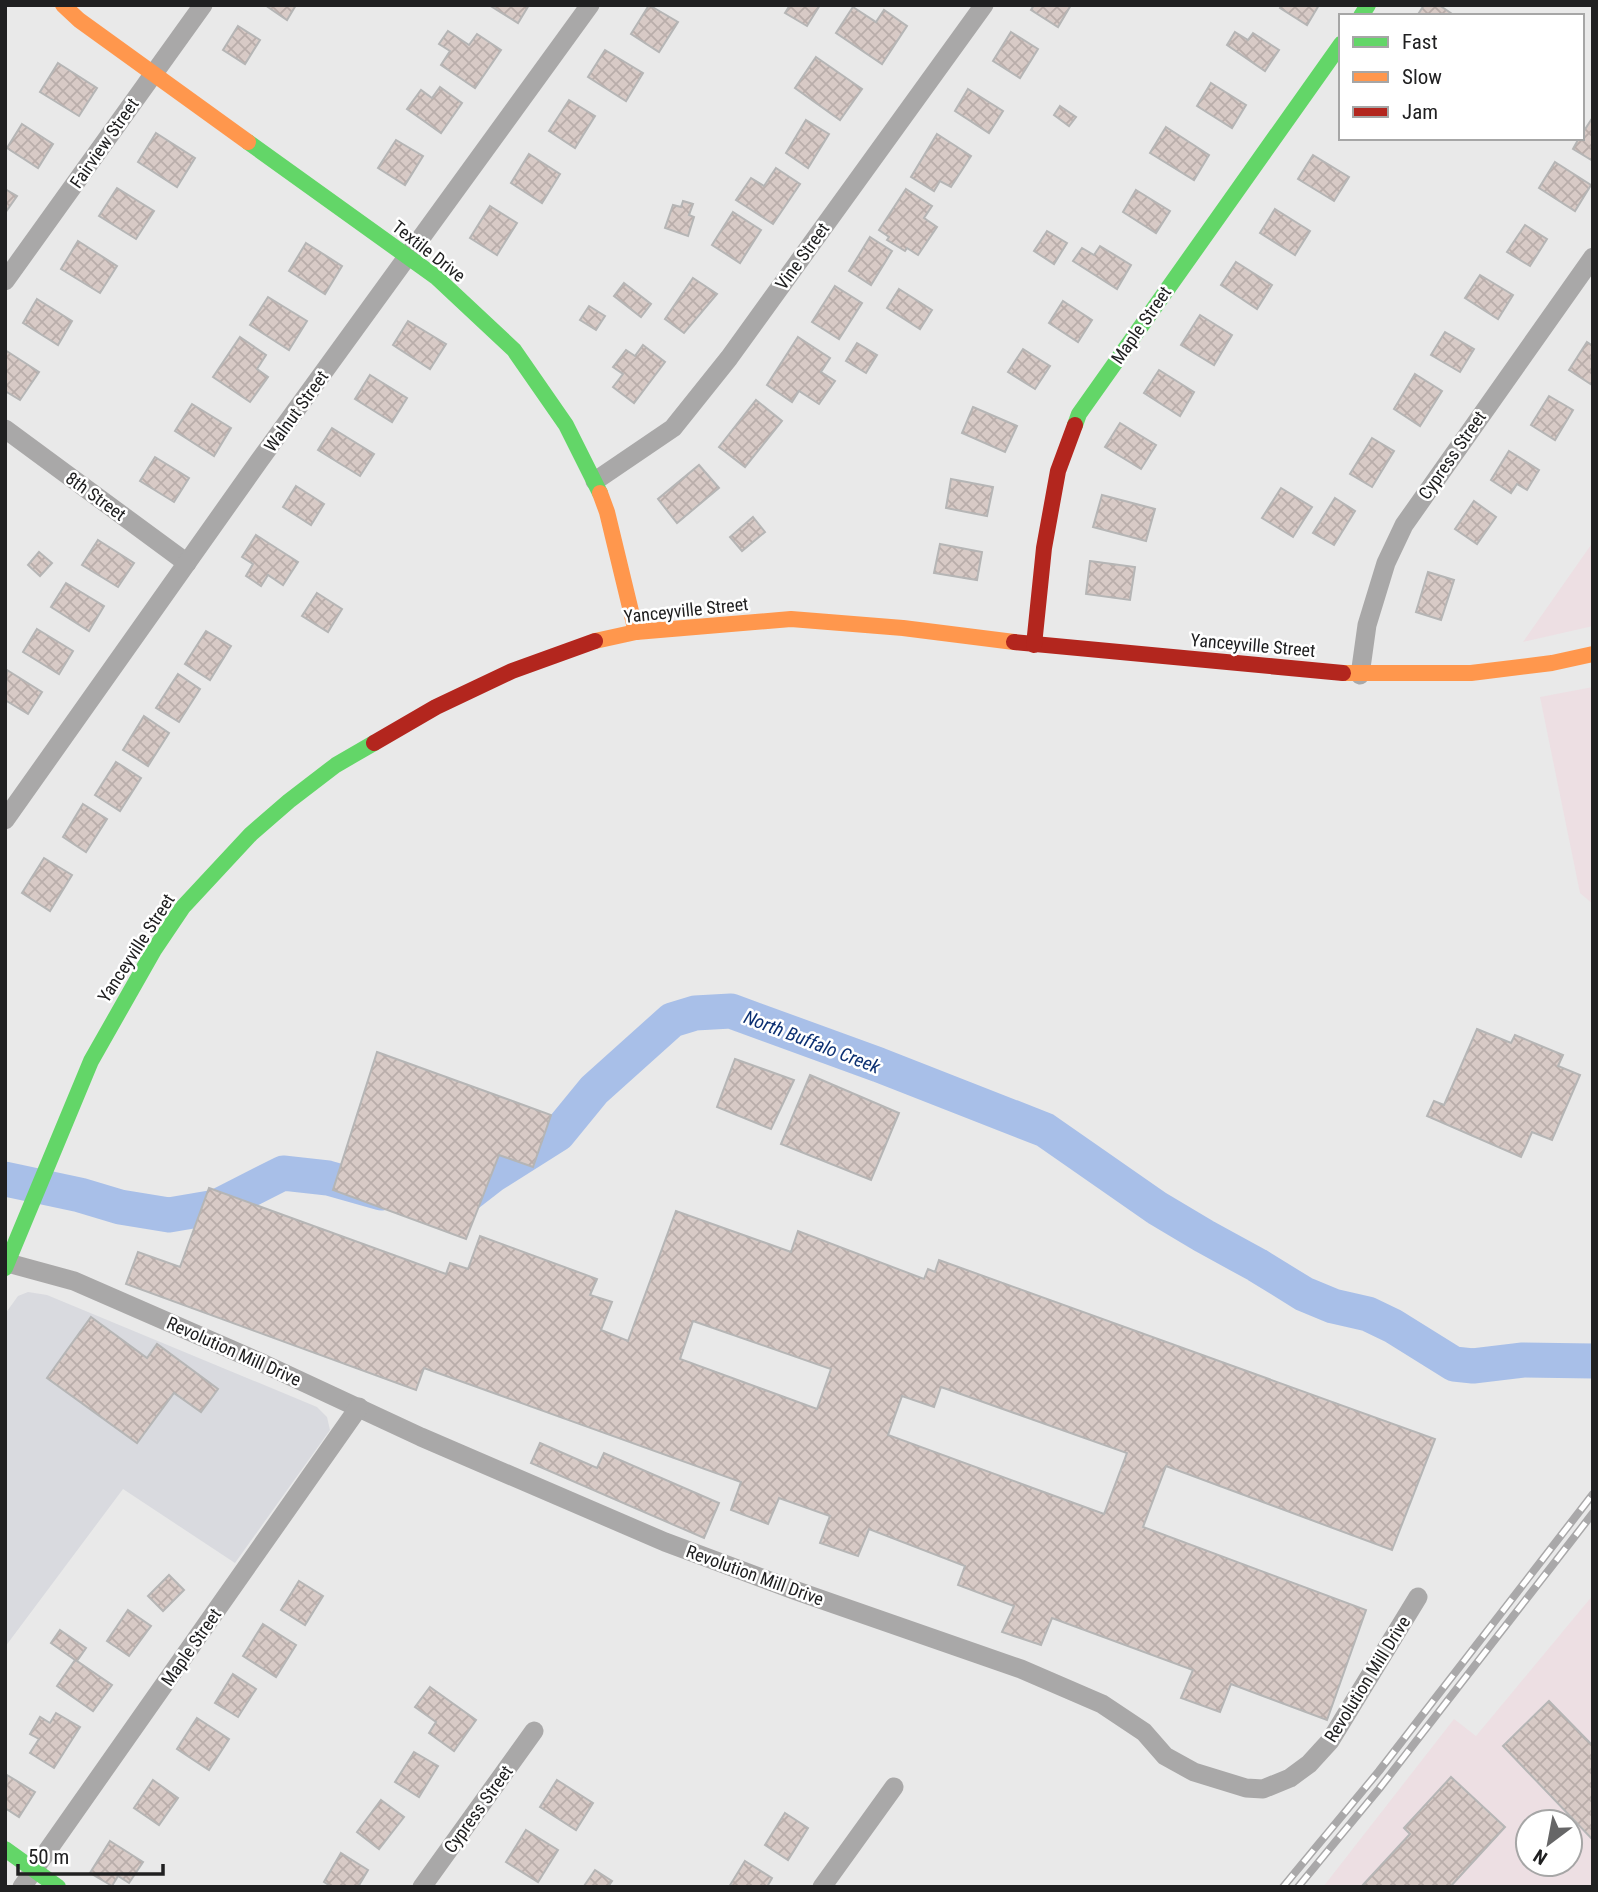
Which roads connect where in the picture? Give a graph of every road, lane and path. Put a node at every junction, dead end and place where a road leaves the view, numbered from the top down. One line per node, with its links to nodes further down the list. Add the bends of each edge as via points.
1 (63, 5): 6 (main road, Textile Drive)
2 (202, 5): 6 (street, Fairview Street)
3 (590, 5): 7 (street, Walnut Street)
4 (984, 5): 11 (street, Vine Street, via 673,428)
5 (1339, 47): 14 (main road, Maple Street, via 1079,414 1058,471)
6 (153, 73): 7 (main road, Textile Drive); 9 (street, Fairview Street)
7 (409, 257): 11 (main road, Textile Drive, via 514,351 566,425); 12 (street, Walnut Street)
8 (1593, 257): 16 (street, Cypress Street, via 1404,525 1386,563 1367,625)
9 (5, 281)
10 (5, 429): 12 (street, 8th Street)
11 (595, 481): 13 (main road, Textile Drive)
12 (187, 563): 17 (street, Walnut Street)
13 (636, 632): 14 (main road, Yanceyville Street, via 791,619); 18 (main road, Yanceyville Street, via 584,644 436,707 336,765 289,801 215,871 161,939 110,1025 58,1135)
14 (1034, 645): 16 (main road, Yanceyville Street)
15 (1593, 654): 16 (main road, Yanceyville Street, via 1471,673)
16 (1360, 675)
17 (5, 820)
18 (6, 1265): 19 (street, Revolution Mill Drive, via 74,1281)
19 (359, 1408): 20 (street, Revolution Mill Drive, via 665,1542 1021,1669 1102,1704 1144,1732 1165,1756 1194,1772 1246,1788 1263,1789 1290,1778 1330,1741); 24 (street, Maple Street)
20 (1418, 1597)
21 (534, 1731): 27 (street, Cypress Street)
22 (894, 1787): 28 (street)
23 (5, 1849): 24 (main road)
24 (35, 1869): 25 (street, Maple Street); 26 (main road)
25 (22, 1887)
26 (58, 1887)
27 (422, 1887)
28 (822, 1887)

